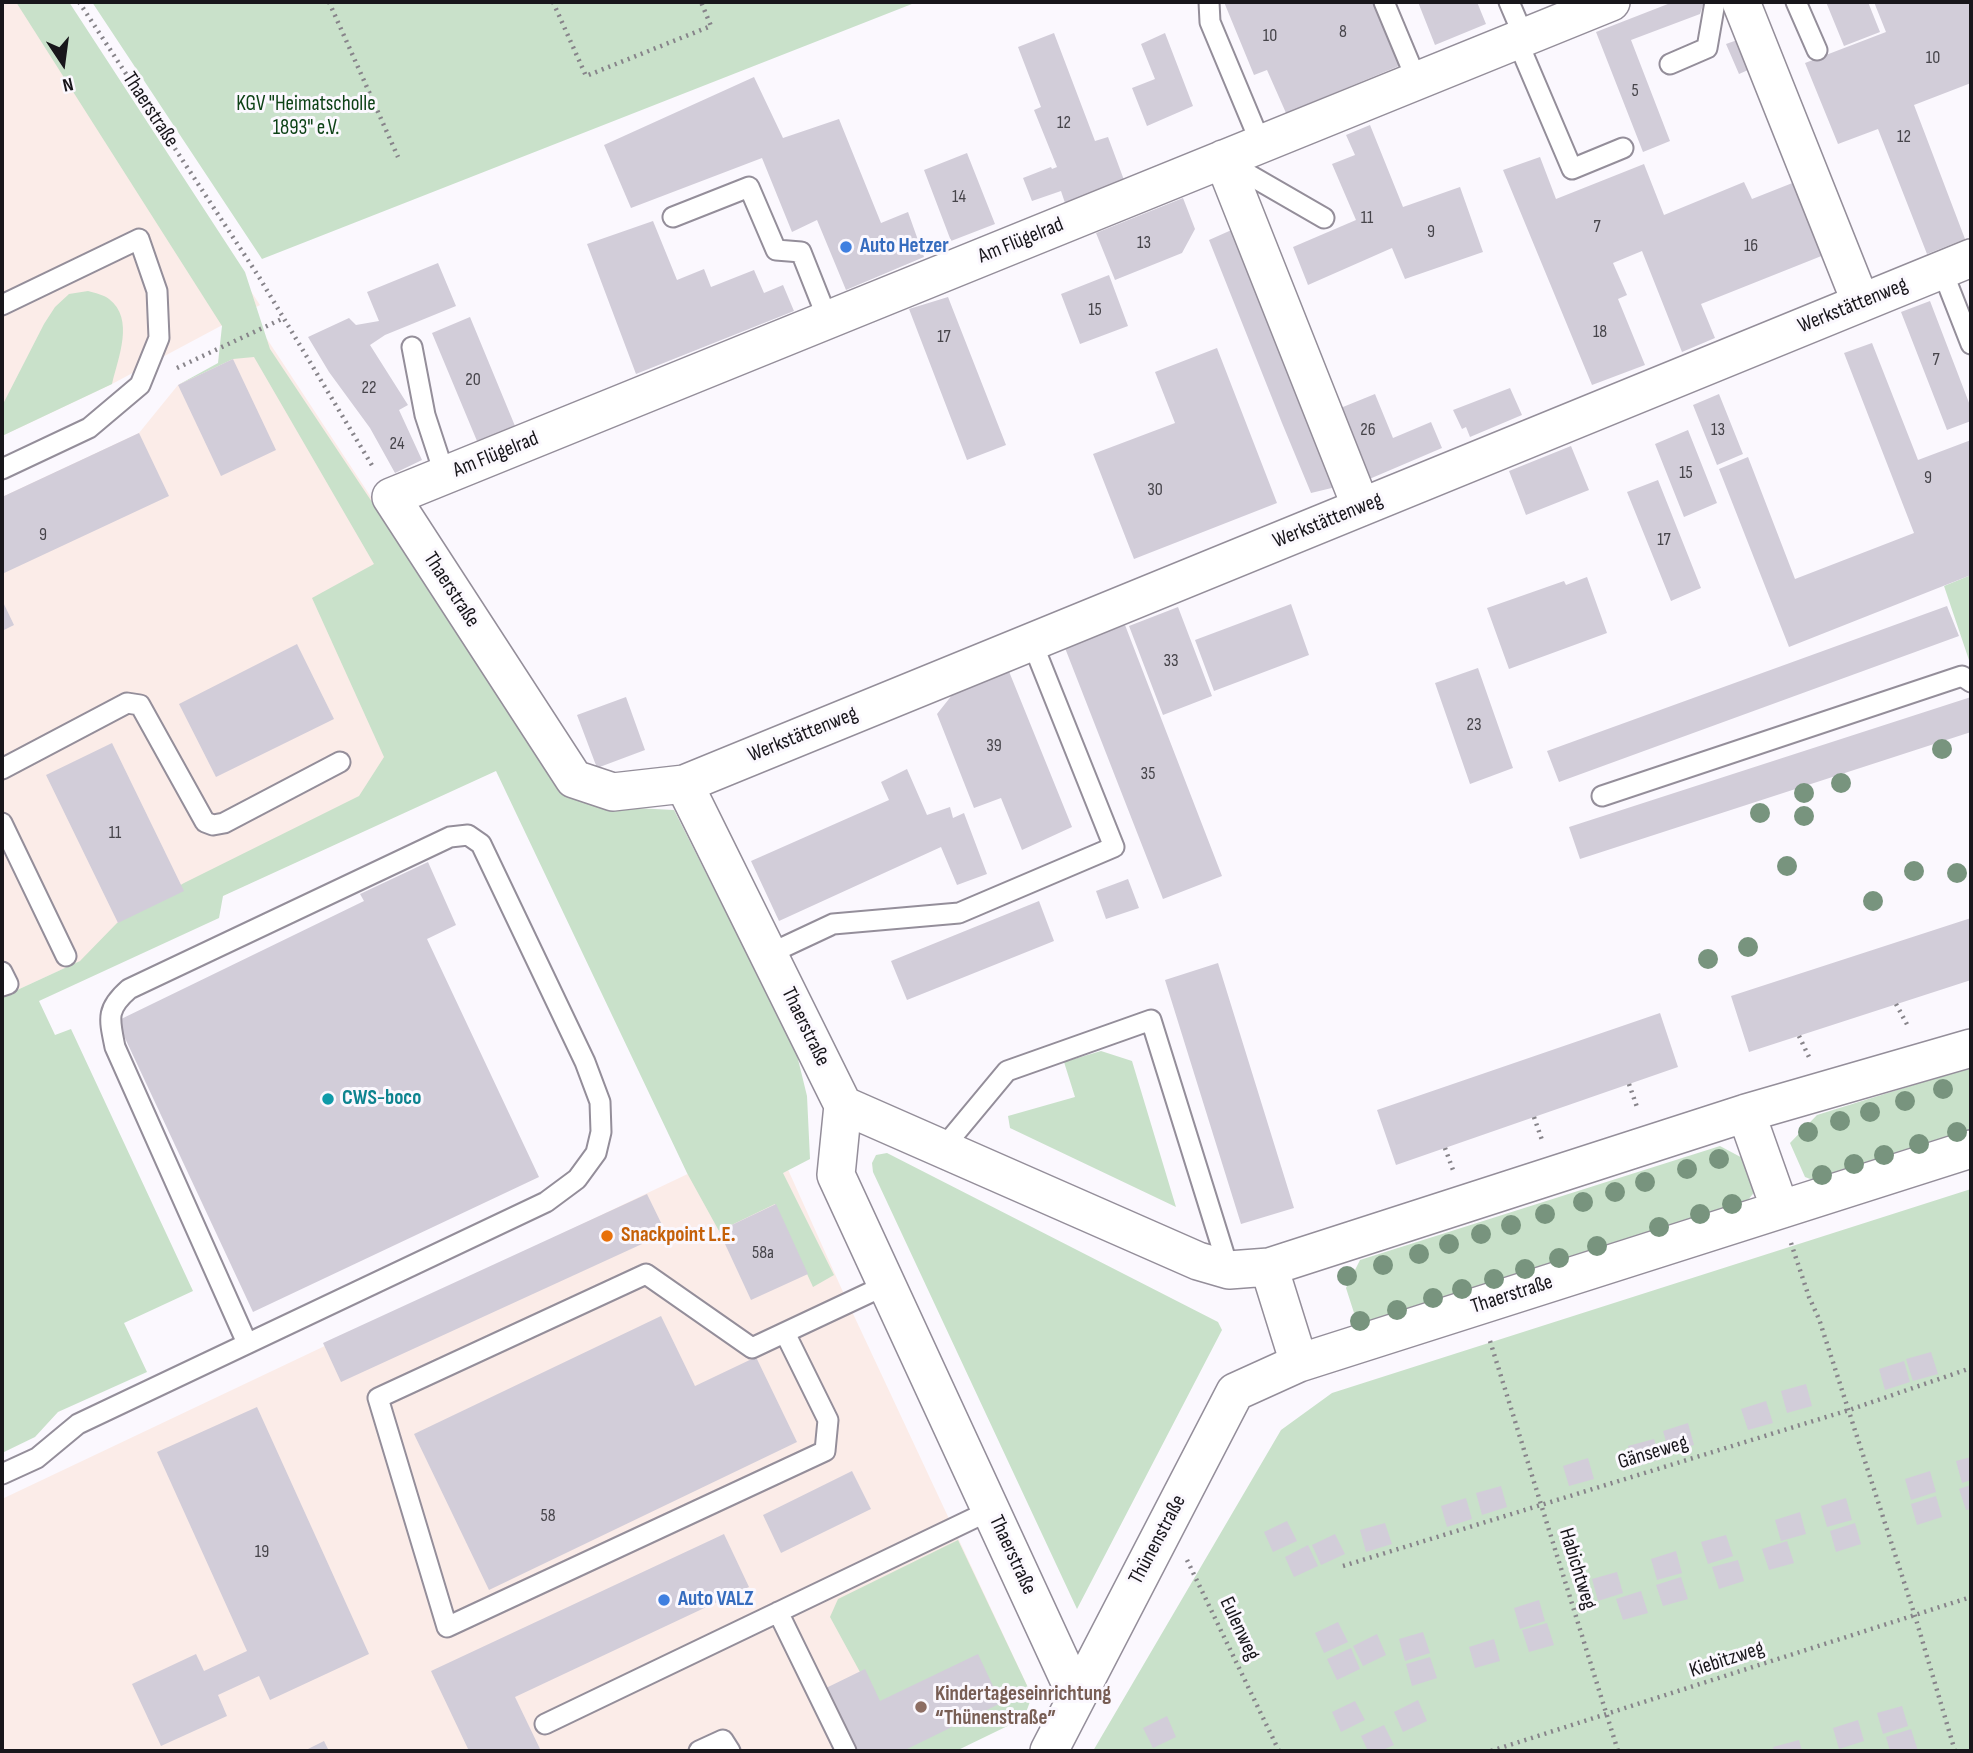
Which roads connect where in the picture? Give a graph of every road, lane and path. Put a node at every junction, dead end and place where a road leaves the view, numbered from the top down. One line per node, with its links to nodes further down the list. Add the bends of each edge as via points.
1 (79, 2): 25 (path, Thaerstraße)
2 (329, 2): 18 (path)
3 (552, 2): 4 (path, via 586,76 711,26)
4 (701, 2)
5 (1209, 2): 16 (lane, via 1210,22)
6 (1384, 2): 15 (lane)
7 (1509, 2): 12 (lane)
8 (1611, 2): 12 (street, Am Flügelrad)
9 (1715, 2): 14 (lane, via 1707,48)
10 (1741, 2): 23 (street)
11 (1796, 2): 13 (lane)
12 (1520, 39): 15 (street, Am Flügelrad); 17 (lane, via 1572,169)
13 (1817, 50)
14 (1670, 64)
15 (1417, 81): 16 (street, Am Flügelrad)
16 (1261, 144): 19 (street, Am Flügelrad)
17 (1623, 148)
18 (398, 157)
19 (1223, 159): 21 (lane); 26 (street, Am Flügelrad); 33 (street)
20 (673, 217): 26 (lane, via 750,187 776,250 801,252)
21 (1324, 218)
22 (1956, 264): 23 (street, Werkstättenweg); 27 (lane)
23 (1861, 303): 33 (street, Werkstättenweg)
24 (2, 305): 29 (lane, via 139,239 157,291 159,338)
25 (284, 318): 29 (path); 32 (path, Thaerstraße)
26 (828, 320): 31 (street, Am Flügelrad)
27 (1971, 344)
28 (412, 347): 31 (lane, via 425,415)
29 (139, 385): 30 (lane, via 89,428)
30 (2, 469)
31 (445, 476): 32 (street, Am Flügelrad)
32 (391, 498): 38 (street, Thaerstraße, via 574,779 613,792)
33 (1362, 507): 34 (street, Werkstättenweg)
34 (1032, 642): 38 (street, Werkstättenweg); 41 (lane, via 1114,847 958,914 833,924)
35 (1971, 682): 39 (lane, via 1962,676)
36 (340, 762): 37 (lane, via 225,823 213,825 205,822 141,705 127,703)
37 (2, 769)
38 (684, 784): 41 (street, Thaerstraße)
39 (1602, 796)
40 (2, 823): 42 (lane)
41 (769, 954): 48 (street, Thaerstraße)
42 (66, 956)
43 (2, 972): 44 (lane, via 8,984)
44 (2, 986)
45 (1896, 1004): 46 (path)
46 (1914, 1039)
47 (1971, 1048): 49 (street)
48 (843, 1105): 50 (street); 55 (street, Thaerstraße, via 836,1175)
49 (1746, 1113): 52 (street); 53 (street)
50 (943, 1148): 54 (street, via 1198,1261); 54 (lane, via 1007,1071 1152,1020)
51 (1971, 1149): 52 (street, Thaerstraße)
52 (1780, 1209): 56 (street, Thaerstraße); 61 (path)
53 (1269, 1267): 54 (street); 59 (street)
54 (1230, 1270)
55 (886, 1285): 57 (lane); 64 (street, Thaerstraße)
56 (1479, 1305): 59 (street, Thaerstraße); 63 (path, Habichtweg)
57 (785, 1333): 57 (lane, via 752,1348 646,1274 378,1398 447,1627 825,1451 828,1420)
58 (247, 1343): 58 (lane, via 546,1202 577,1179 596,1153 600,1102 585,1062 481,844 468,835 450,837 129,989 115,1002 110,1020 115,1047); 62 (lane, via 78,1424 37,1458)
59 (1299, 1363): 65 (street, Thünenstraße, via 1235,1392)
60 (1971, 1368): 61 (path, Gänseweg)
61 (1849, 1410): 63 (path, Gänseweg); 69 (path)
62 (2, 1474)
63 (1540, 1504): 66 (path, Gänseweg); 71 (path, Habichtweg)
64 (991, 1510): 68 (lane); 70 (street, Thaerstraße)
65 (1167, 1523): 70 (street, Thünenstraße); 77 (path, Eulenweg)
66 (1343, 1566)
67 (1971, 1597): 69 (path, Kiebitzweg)
68 (778, 1612): 72 (lane); 75 (lane)
69 (1915, 1616): 71 (path, Kiebitzweg); 80 (path)
70 (1076, 1695): 76 (street, Thünenstraße)
71 (1606, 1715): 78 (path, Kiebitzweg); 79 (path, Habichtweg)
72 (545, 1724)
73 (699, 1751): 74 (lane, via 723,1740)
74 (730, 1751)
75 (846, 1751)
76 (1049, 1751)
77 (1279, 1751)
78 (1491, 1751)
79 (1618, 1751)
80 (1955, 1751)

